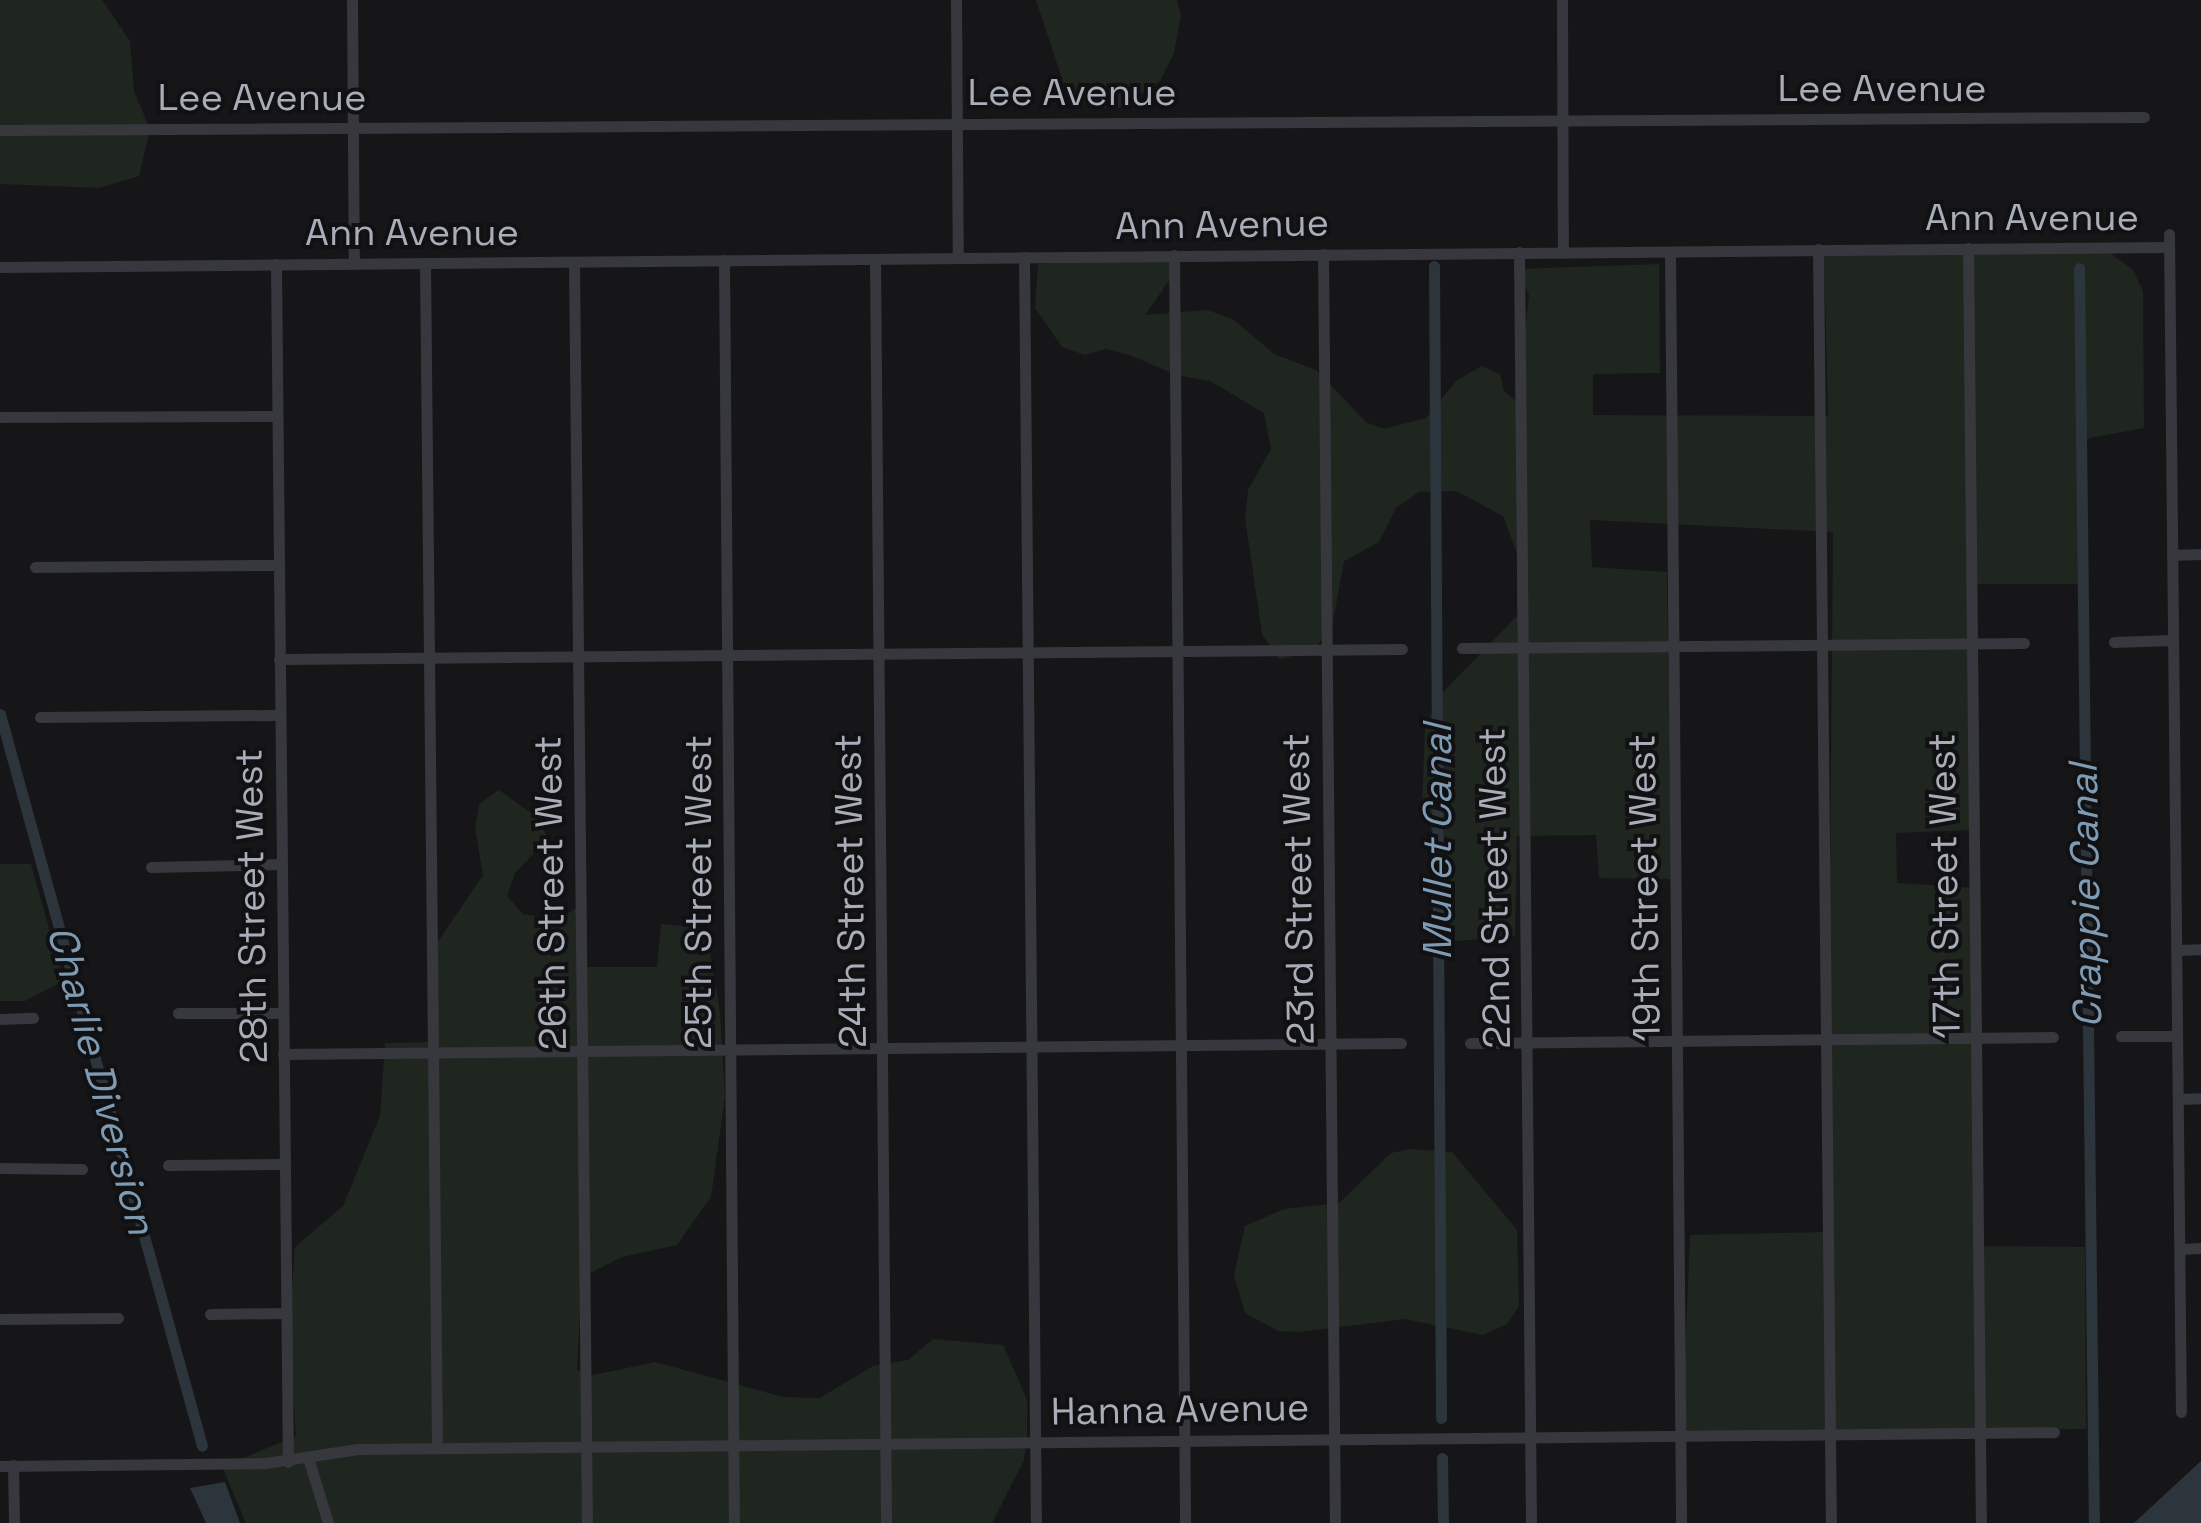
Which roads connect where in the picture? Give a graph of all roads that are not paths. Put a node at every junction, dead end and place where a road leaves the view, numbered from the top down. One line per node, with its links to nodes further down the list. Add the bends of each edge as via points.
1 (352, 0): 7 (street)
2 (956, 0): 6 (street)
3 (1562, 0): 5 (street)
4 (2144, 117): 5 (street, Lee Avenue)
5 (1563, 120): 6 (street, Lee Avenue); 12 (street)
6 (958, 123): 7 (street, Lee Avenue); 18 (street)
7 (353, 129): 8 (street, Lee Avenue); 21 (street)
8 (0, 130)
9 (1968, 248): 10 (street, Ann Avenue); 27 (street, Ann Avenue, via 2169,240); 33 (street, 17th Street West)
10 (1818, 249): 13 (street, Ann Avenue); 35 (street)
11 (1519, 252): 12 (street, Ann Avenue); 14 (street, Ann Avenue); 38 (street, 22nd Street West)
12 (1563, 252): 13 (street, Ann Avenue)
13 (1670, 252): 36 (street, 19th Street West)
14 (1323, 254): 15 (street, Ann Avenue); 40 (street, 23rd Street West)
15 (1174, 256): 16 (street, Ann Avenue); 41 (street)
16 (1024, 257): 18 (street, Ann Avenue); 42 (street)
17 (875, 258): 18 (street, Ann Avenue); 19 (street, Ann Avenue); 43 (street, 24th Street West)
18 (958, 258)
19 (724, 260): 20 (street, Ann Avenue); 44 (street, 25th Street West)
20 (574, 262): 22 (street, Ann Avenue); 45 (street, 26th Street West)
21 (354, 263): 22 (street, Ann Avenue); 23 (street, Ann Avenue)
22 (425, 263): 46 (street)
23 (276, 264): 24 (street, Ann Avenue); 25 (street, 28th Street West)
24 (0, 267)
25 (277, 416): 26 (street); 29 (street, 28th Street West)
26 (0, 417)
27 (2172, 554): 28 (street); 31 (street)
28 (2201, 554)
29 (278, 565): 30 (street); 47 (street, 28th Street West)
30 (35, 567)
31 (2172, 640): 32 (street); 53 (street)
32 (2114, 642)
33 (1972, 643): 34 (street); 35 (street); 61 (street, 17th Street West)
34 (2024, 643)
35 (1822, 644): 36 (street); 62 (street)
36 (1673, 646): 38 (street); 63 (street, 19th Street West)
37 (1462, 648): 38 (street)
38 (1522, 648): 64 (street, 22nd Street West)
39 (1402, 649): 40 (street)
40 (1327, 650): 41 (street); 67 (street, 23rd Street West)
41 (1178, 651): 42 (street); 68 (street)
42 (1028, 652): 43 (street); 69 (street)
43 (878, 654): 44 (street); 70 (street, 24th Street West)
44 (727, 655): 45 (street); 71 (street, 25th Street West)
45 (579, 656): 46 (street); 72 (street, 26th Street West)
46 (429, 658): 47 (street); 73 (street)
47 (279, 659): 48 (street, 28th Street West)
48 (280, 715): 49 (street); 50 (street, 28th Street West)
49 (40, 717)
50 (282, 864): 51 (street); 55 (street, 28th Street West)
51 (151, 867)
52 (2201, 949): 53 (street)
53 (2177, 950): 59 (street)
54 (178, 1013): 55 (street)
55 (283, 1013): 74 (street, 28th Street West)
56 (0, 1018): 57 (street)
57 (33, 1018)
58 (2121, 1036): 59 (street)
59 (2176, 1036): 75 (street)
60 (2053, 1037): 61 (street)
61 (1976, 1038): 62 (street); 88 (street, 17th Street West)
62 (1827, 1039): 63 (street); 90 (street)
63 (1677, 1041): 64 (street); 91 (street, 19th Street West)
64 (1526, 1042): 66 (street); 93 (street, 22nd Street West)
65 (1401, 1043): 67 (street)
66 (1470, 1043)
67 (1331, 1044): 68 (street); 92 (street, 23rd Street West)
68 (1181, 1045): 69 (street); 94 (street)
69 (1031, 1047): 70 (street); 95 (street)
70 (882, 1048): 71 (street); 96 (street, 24th Street West)
71 (730, 1050): 72 (street); 97 (street, 25th Street West)
72 (582, 1051): 73 (street); 98 (street, 26th Street West)
73 (432, 1052): 74 (street); 99 (street)
74 (283, 1054): 77 (street, 28th Street West)
75 (2178, 1098): 76 (street); 82 (street)
76 (2201, 1098)
77 (285, 1164): 78 (street); 83 (street, 28th Street West)
78 (168, 1165)
79 (0, 1168): 80 (street)
80 (82, 1169)
81 (2201, 1248): 82 (street)
82 (2180, 1249): 87 (street)
83 (286, 1313): 84 (street); 101 (street, 28th Street West)
84 (210, 1314)
85 (0, 1318): 86 (street)
86 (118, 1318)
87 (2180, 1412)
88 (1980, 1432): 89 (street, Hanna Avenue); 90 (street, Hanna Avenue); 114 (street, 17th Street West)
89 (2054, 1432)
90 (1830, 1434): 91 (street, Hanna Avenue); 113 (street)
91 (1680, 1436): 93 (street, Hanna Avenue); 112 (street, 19th Street West)
92 (1334, 1438): 93 (street, Hanna Avenue); 94 (street, Hanna Avenue); 110 (street, 23rd Street West)
93 (1530, 1438): 111 (street, 22nd Street West)
94 (1185, 1440): 95 (street, Hanna Avenue); 109 (street)
95 (1035, 1442): 96 (street, Hanna Avenue); 108 (street)
96 (886, 1444): 97 (street, Hanna Avenue); 107 (street, 24th Street West)
97 (734, 1445): 98 (street, Hanna Avenue); 106 (street, 25th Street West)
98 (586, 1447): 99 (street, Hanna Avenue); 105 (street, 26th Street West)
99 (437, 1448): 100 (street, Hanna Avenue, via 344,1450)
100 (309, 1461): 101 (street); 104 (street)
101 (288, 1462): 102 (street)
102 (7, 1466): 103 (street)
103 (14, 1523)
104 (328, 1523)
105 (587, 1523)
106 (734, 1523)
107 (886, 1523)
108 (1036, 1523)
109 (1186, 1523)
110 (1335, 1523)
111 (1531, 1523)
112 (1682, 1523)
113 (1831, 1523)
114 (1981, 1523)

